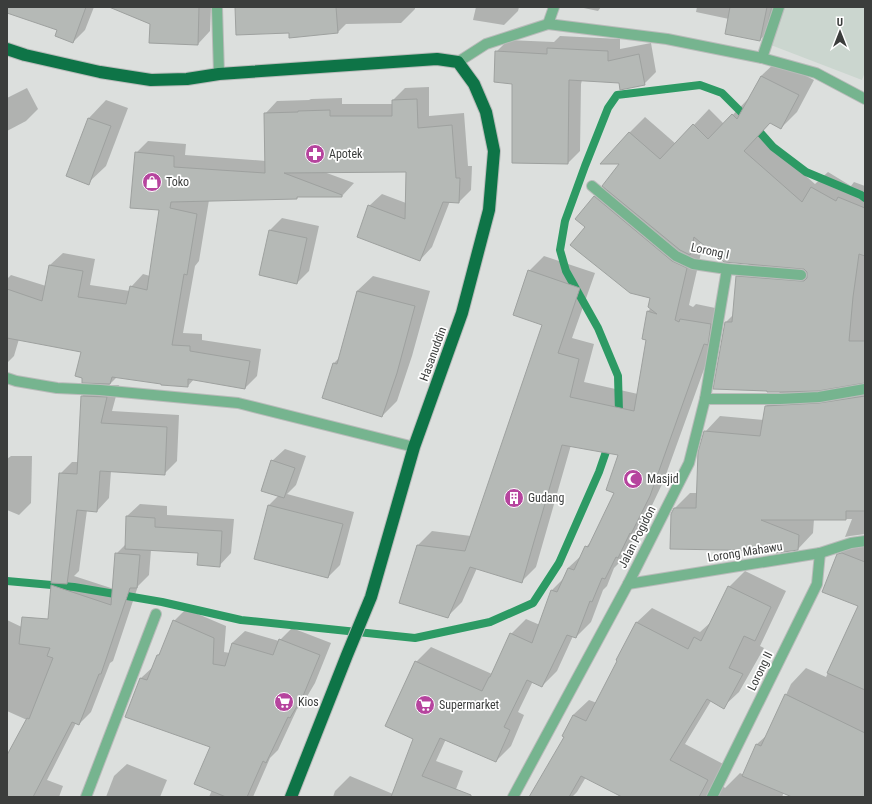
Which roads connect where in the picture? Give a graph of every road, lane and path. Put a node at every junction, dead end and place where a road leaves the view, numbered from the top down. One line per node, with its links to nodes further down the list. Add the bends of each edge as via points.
1 (217, 7): 8 (street)
2 (554, 7): 4 (street)
3 (778, 7): 6 (street)
4 (548, 24): 6 (street, via 668,39); 7 (street, via 486,44)
5 (7, 49): 8 (highway, via 100,72 151,80)
6 (762, 58): 9 (street, via 816,73)
7 (458, 62): 8 (highway, via 436,59); 16 (highway, Hasanuddin, via 474,84 486,112 494,151 489,210 462,313)
8 (219, 74)
9 (865, 99)
10 (592, 186): 11 (street, Lorong I, via 676,256 693,264)
11 (727, 269): 12 (street, Lorong I); 15 (street, Jalan Pogidon)
12 (801, 275)
13 (7, 378): 16 (street, via 57,388 238,403)
14 (865, 389): 15 (street, via 818,397)
15 (705, 399): 19 (street, Jalan Pogidon, via 689,463)
16 (414, 447): 22 (highway, Hasanuddin, via 371,597)
17 (865, 542): 18 (street, Lorong Mahawu)
18 (820, 553): 19 (street, Lorong Mahawu); 24 (street, Lorong II, via 817,584)
19 (628, 584): 23 (street, Jalan Pogidon)
20 (156, 614): 21 (street)
21 (86, 797)
22 (291, 797)
23 (513, 797)
24 (712, 797)

